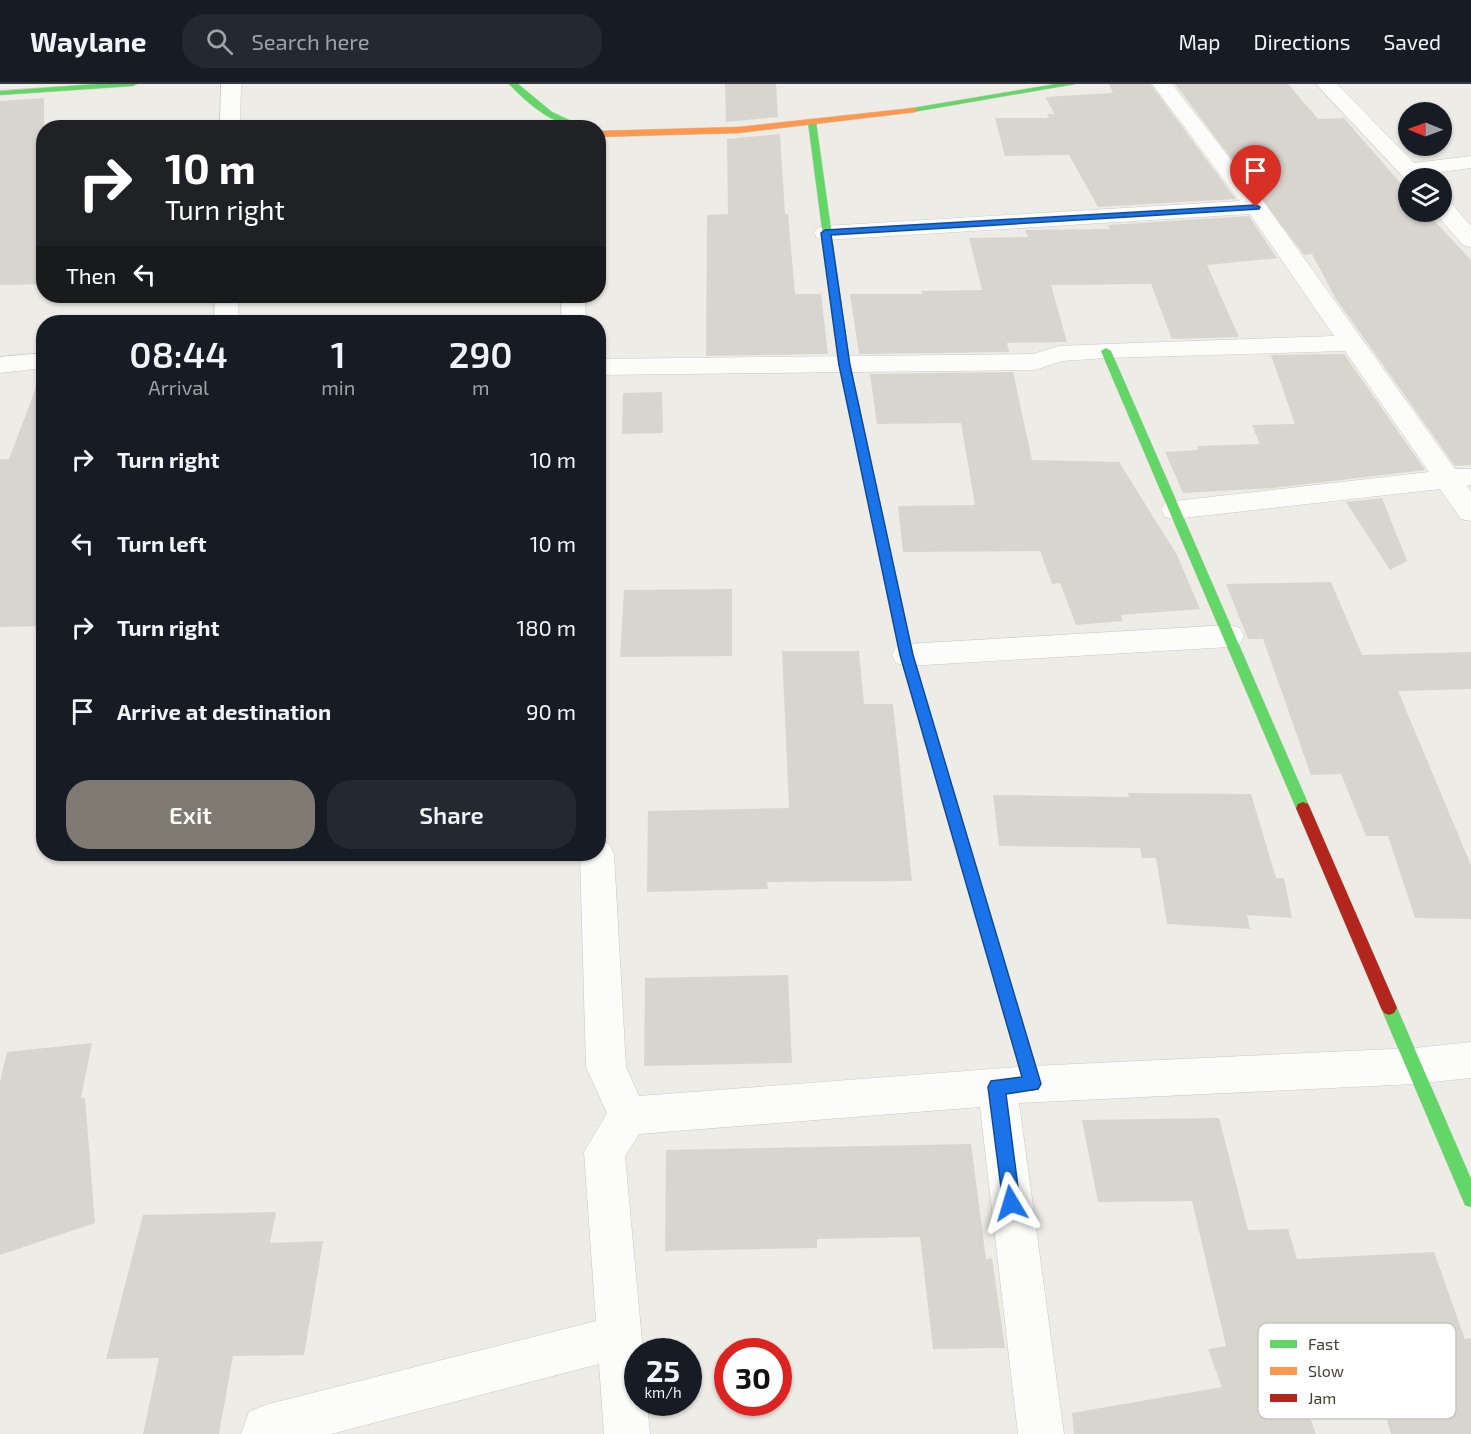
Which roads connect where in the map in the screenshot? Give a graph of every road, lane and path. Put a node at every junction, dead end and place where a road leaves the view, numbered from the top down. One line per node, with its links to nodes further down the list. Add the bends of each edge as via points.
1 (133, 84): 7 (street)
2 (231, 84): 8 (street)
3 (513, 84): 9 (street, via 549,114)
4 (1071, 84): 10 (street, via 950,106)
5 (1162, 84): 15 (street)
6 (1326, 84): 13 (street)
7 (0, 93)
8 (230, 120)
9 (564, 120)
10 (812, 122): 11 (street, via 738,130); 18 (street)
11 (606, 133)
12 (1471, 162): 14 (street)
13 (1407, 168)
14 (1442, 168)
15 (1256, 207): 18 (street); 19 (street)
16 (1452, 217): 17 (street)
17 (1467, 232)
18 (825, 233): 23 (street)
19 (1352, 343): 20 (street); 25 (street)
20 (1106, 351): 23 (street, via 1059,354 1035,362); 26 (street)
21 (36, 361): 22 (street)
22 (0, 365)
23 (845, 365): 24 (street); 29 (street)
24 (606, 367)
25 (1460, 477): 26 (street); 27 (street)
26 (1175, 510): 28 (street)
27 (1471, 512)
28 (1229, 636): 29 (street); 32 (street)
29 (907, 655): 33 (street)
30 (597, 861): 34 (street, via 606,1067)
31 (1471, 1060): 32 (street)
32 (1414, 1066): 33 (street); 35 (street)
33 (1015, 1085): 34 (street); 39 (street)
34 (627, 1116): 36 (street, via 604,1152)
35 (1471, 1199)
36 (620, 1337): 37 (street, via 265,1428); 38 (street)
37 (264, 1434)
38 (627, 1434)
39 (1041, 1434)

